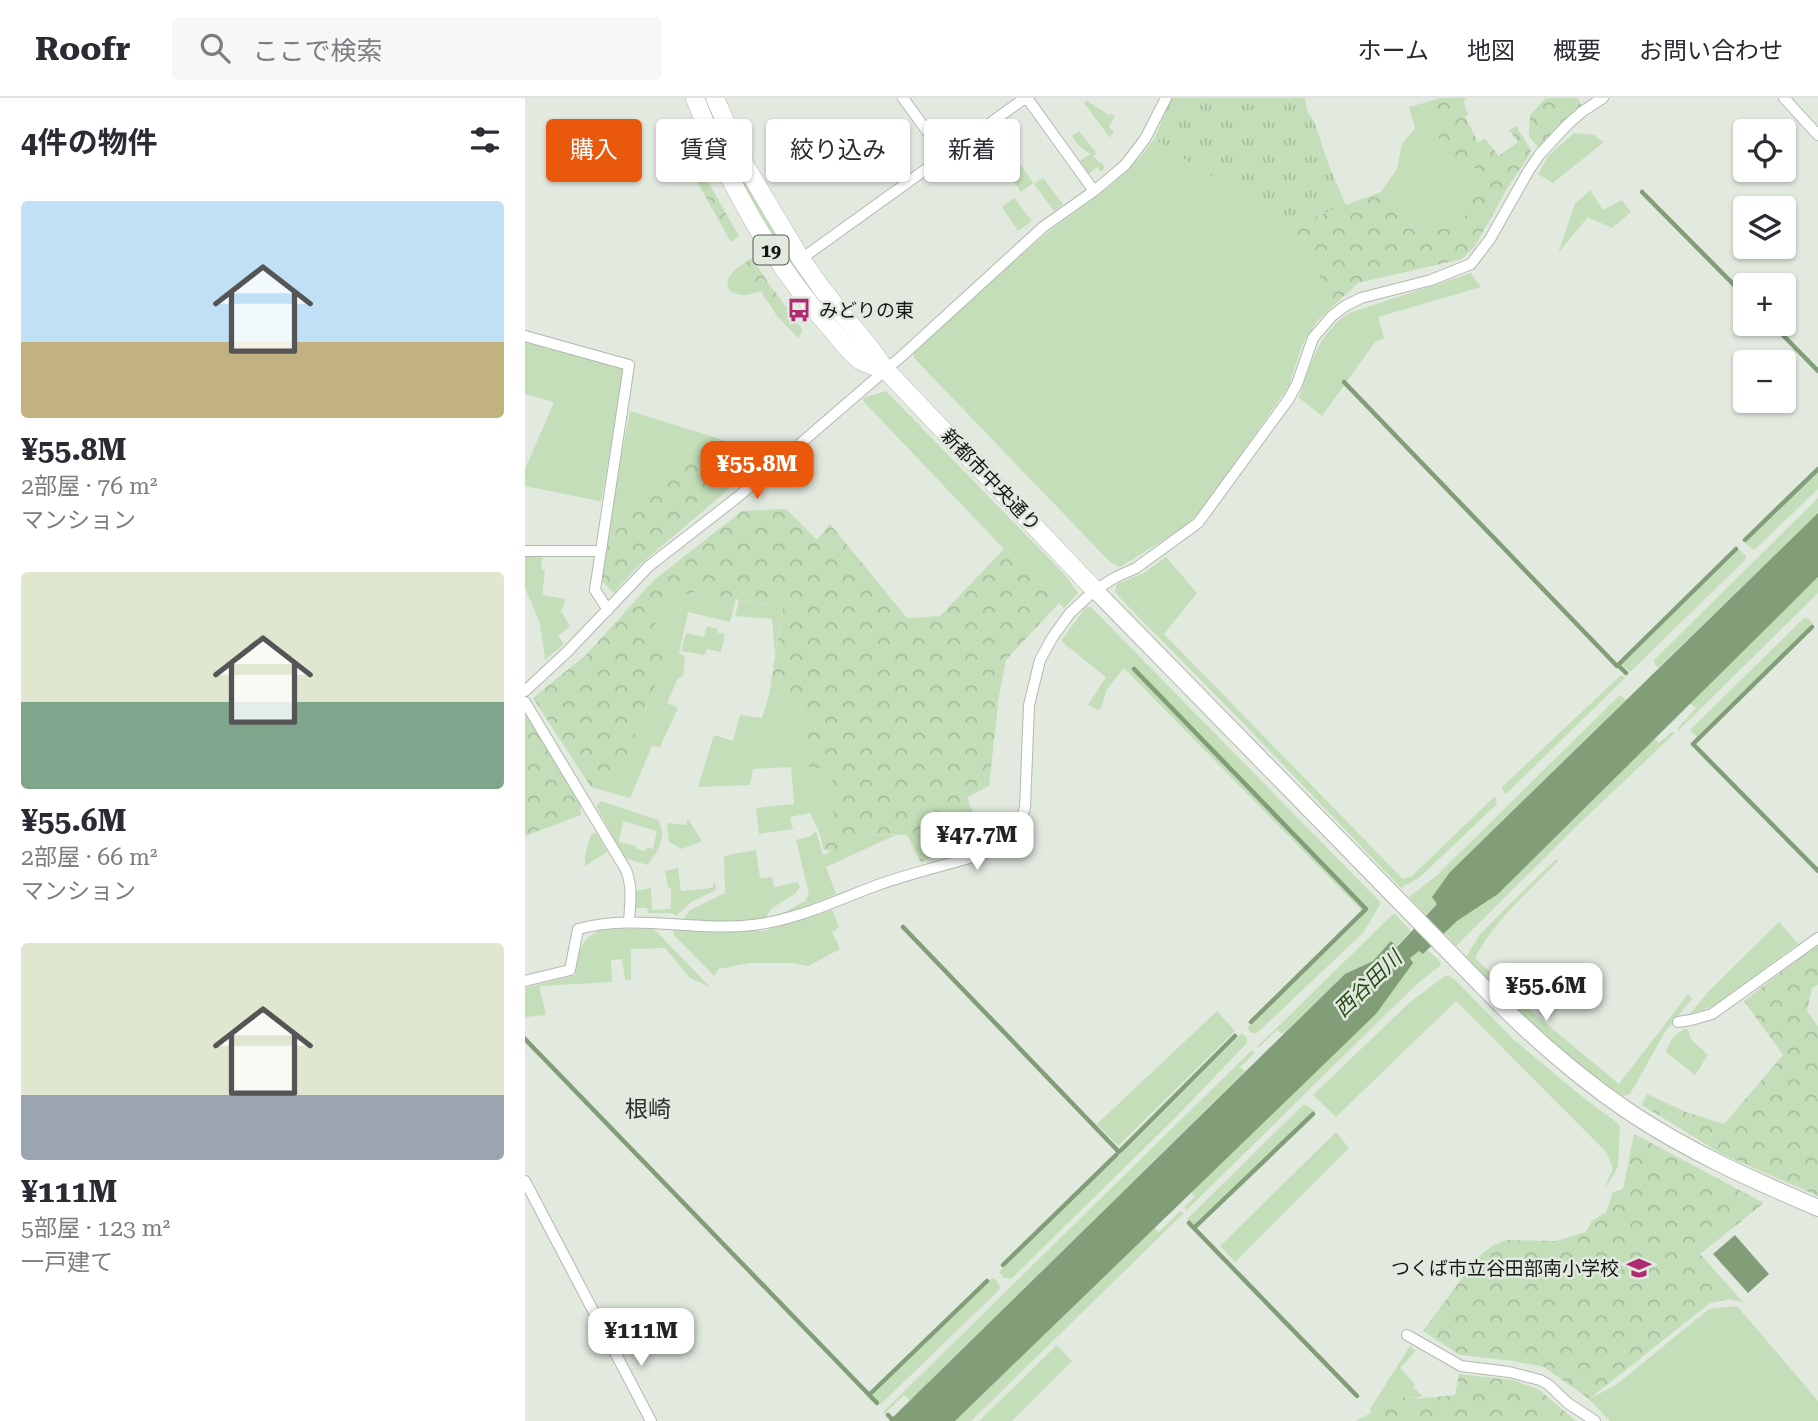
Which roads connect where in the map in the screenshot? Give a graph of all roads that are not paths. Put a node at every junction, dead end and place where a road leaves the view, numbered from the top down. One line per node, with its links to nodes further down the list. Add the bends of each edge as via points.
1 (695, 98): 15 (main road, 新都市中央通り / 19, via 731,179 785,272 859,360)
2 (715, 98): 13 (main road, 新都市中央通り / 19, via 742,160)
3 (903, 98): 9 (street)
4 (1026, 98): 8 (street); 12 (street)
5 (1166, 98): 12 (street, via 1136,152)
6 (1603, 98): 18 (street, via 1568,124 1539,156 1471,264 1361,298 1332,316 1313,338 1288,400 1198,523 1136,568)
7 (1784, 98): 10 (street)
8 (997, 119)
9 (924, 127)
10 (1818, 135)
11 (924, 171): 13 (street)
12 (1094, 191): 15 (street, via 1043,228)
13 (801, 259): 15 (main road, 新都市中央通り / 19)
14 (525, 336): 17 (street, via 629,365)
15 (886, 370): 18 (main road, 新都市中央通り / 19); 19 (street, via 649,566)
16 (525, 551): 17 (street)
17 (600, 551): 19 (street, via 595,590)
18 (1095, 590): 22 (street, via 1070,613 1040,660 1030,705 1025,807 1020,824 997,848 786,920 736,926); 27 (street, via 1528,1032 1590,1084 1667,1136)
19 (608, 610): 20 (street)
20 (525, 691)
21 (525, 702): 22 (street, via 626,870 631,891)
22 (629, 922): 24 (street, via 578,929 570,970)
23 (1818, 938): 25 (street, via 1712,1014)
24 (525, 981)
25 (1678, 1022)
26 (525, 1181): 29 (street)
27 (1818, 1208)
28 (1406, 1335): 30 (street, via 1461,1366 1540,1380)
29 (651, 1421)
30 (1595, 1421)

